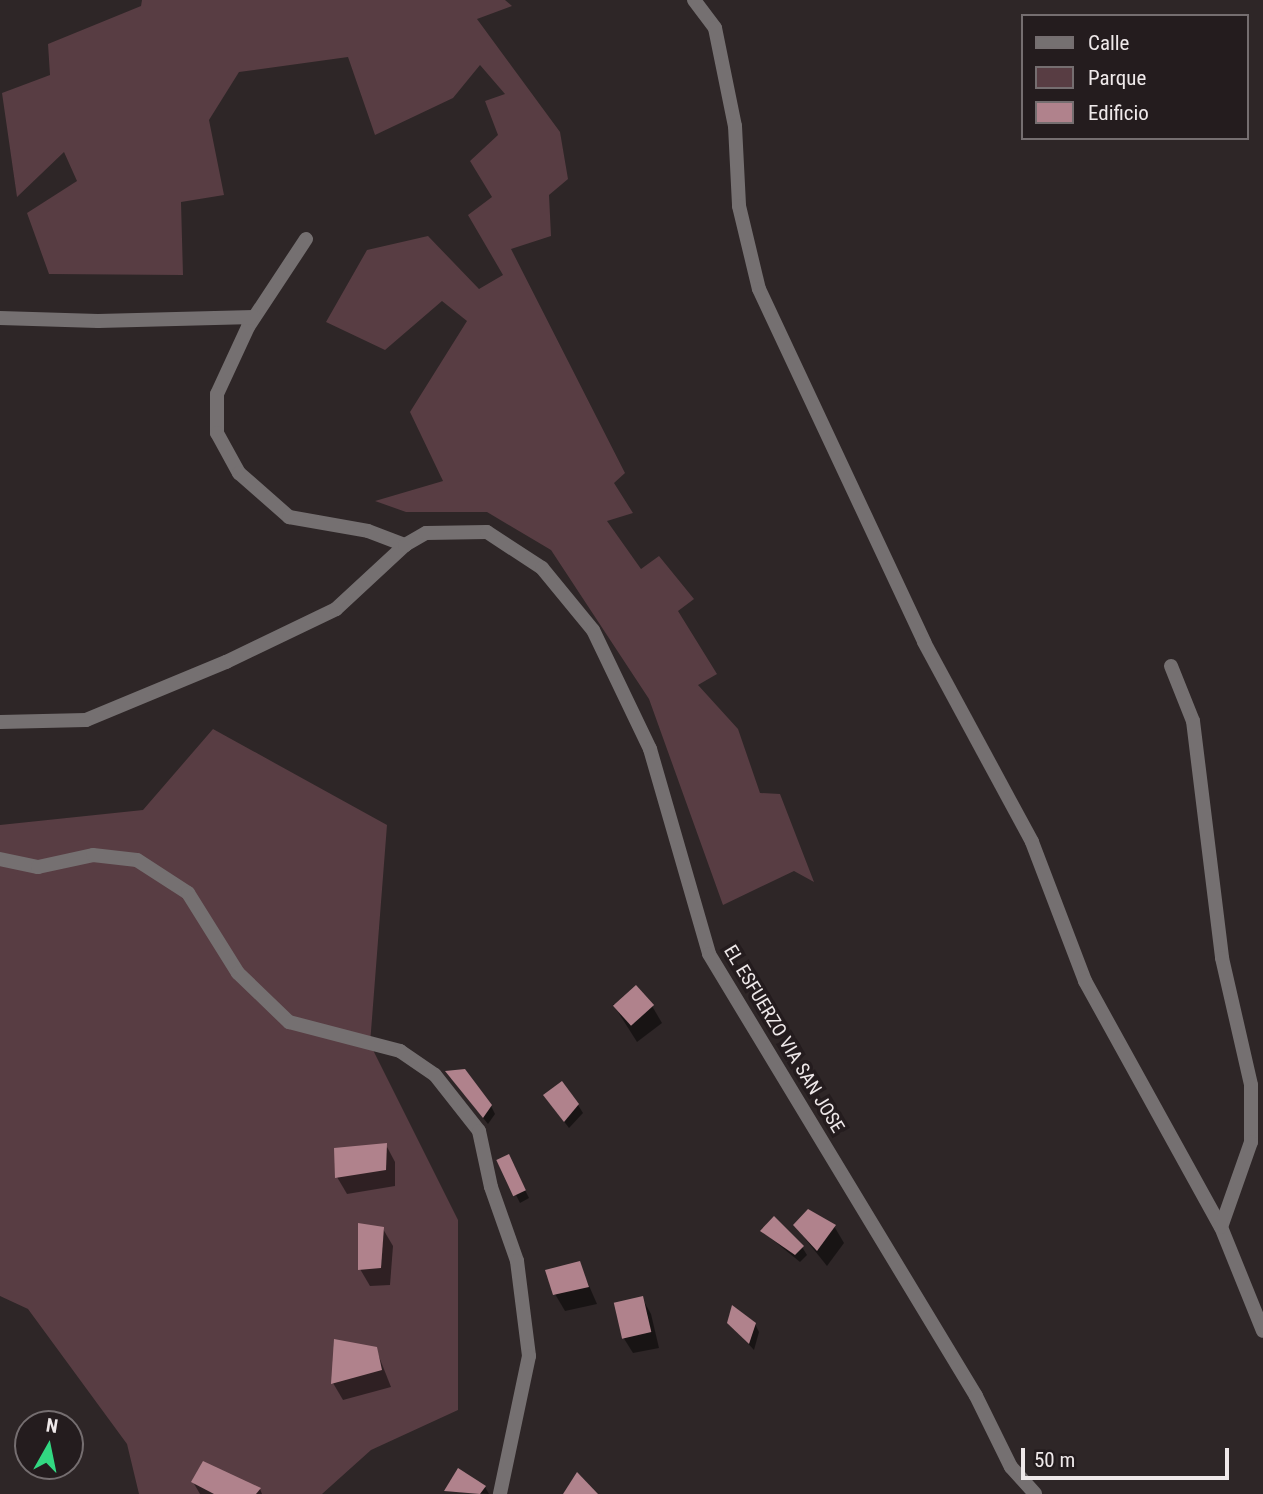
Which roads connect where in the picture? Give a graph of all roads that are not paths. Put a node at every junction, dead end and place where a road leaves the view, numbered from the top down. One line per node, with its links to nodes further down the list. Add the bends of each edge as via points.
1 (694, 0): 9 (street, via 715,28 735,126 739,206 759,289 924,642 1032,842 1085,981)
2 (306, 239): 3 (street)
3 (254, 317): 4 (street); 5 (street, via 217,394 217,432 239,472 289,517 368,531)
4 (0, 318)
5 (405, 545): 7 (street, via 336,609 226,662 86,720); 12 (street, EL ESFUERZO VIA SAN JOSE, via 426,533 487,532 542,568 593,630 650,749 709,954 976,1396 1011,1467)
6 (1171, 666): 9 (street, via 1193,721 1223,958 1251,1085 1251,1142)
7 (0, 722)
8 (0, 859): 11 (street, via 38,867 93,855 137,860 188,892 238,973 289,1022 400,1051 435,1075 450,1094 479,1131 491,1188 517,1261 526,1329 529,1356)
9 (1221, 1227): 10 (street)
10 (1263, 1331)
11 (500, 1494)
12 (1035, 1494)

